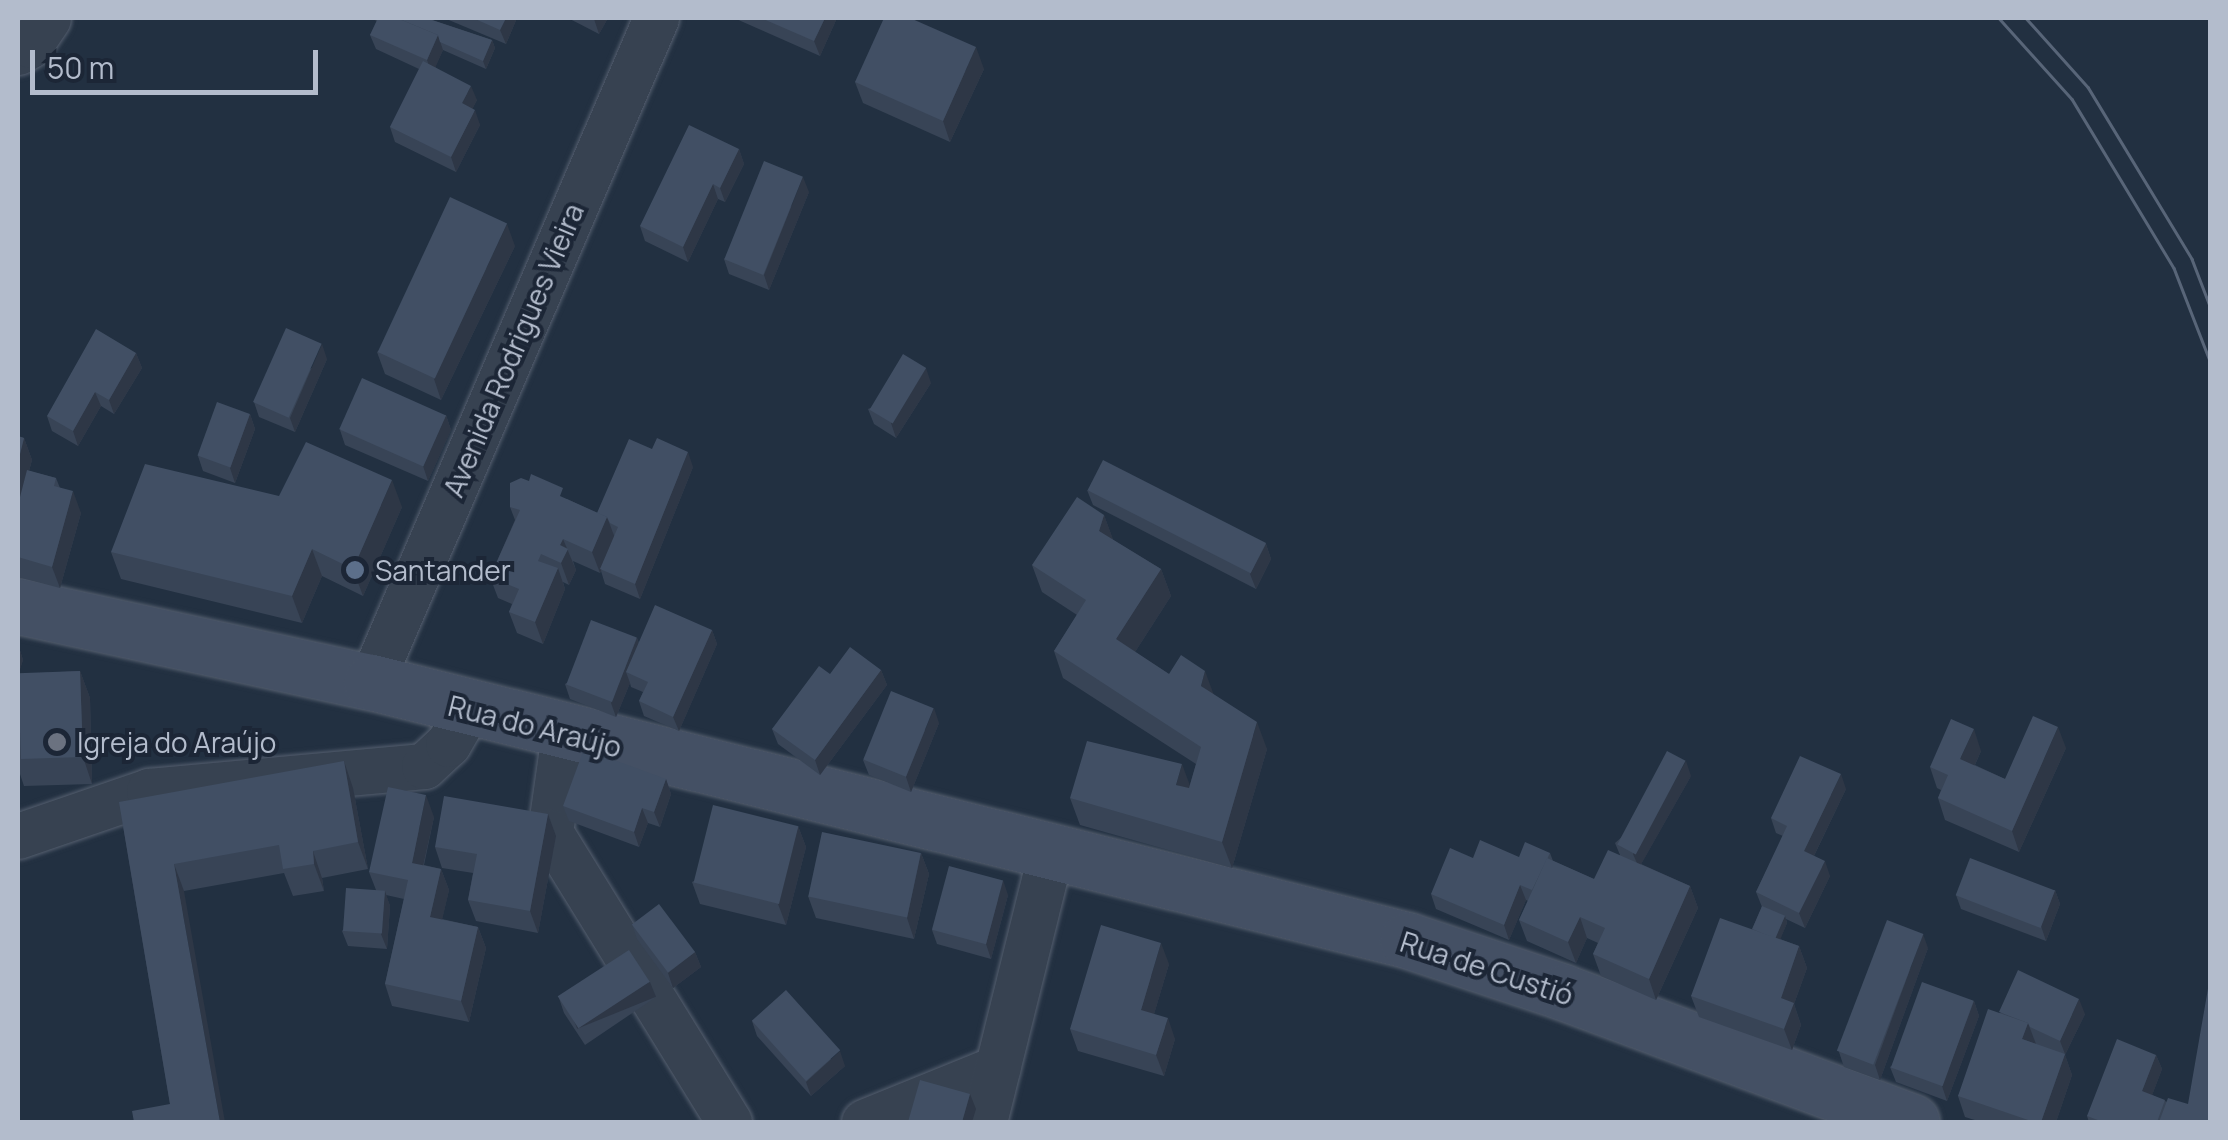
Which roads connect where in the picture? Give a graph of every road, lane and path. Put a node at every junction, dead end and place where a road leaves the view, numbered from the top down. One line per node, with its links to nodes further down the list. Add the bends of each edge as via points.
1 (48, 18): 3 (street)
2 (656, 18): 5 (street, Avenida Rodrigues Vieira)
3 (18, 52)
4 (18, 606): 5 (main road, Rua do Araújo)
5 (371, 682): 6 (main road, Rua do Araújo)
6 (468, 710): 7 (main road, Rua do Araújo); 8 (street, via 448,744 424,766 149,791)
7 (564, 734): 9 (main road, Rua do Araújo); 11 (street, via 550,832)
8 (18, 836)
9 (1051, 850): 10 (street); 14 (main road, Rua de Custió, via 1407,940)
10 (997, 1068): 12 (street); 13 (street)
11 (730, 1122)
12 (864, 1122)
13 (984, 1122)
14 (1912, 1122)

